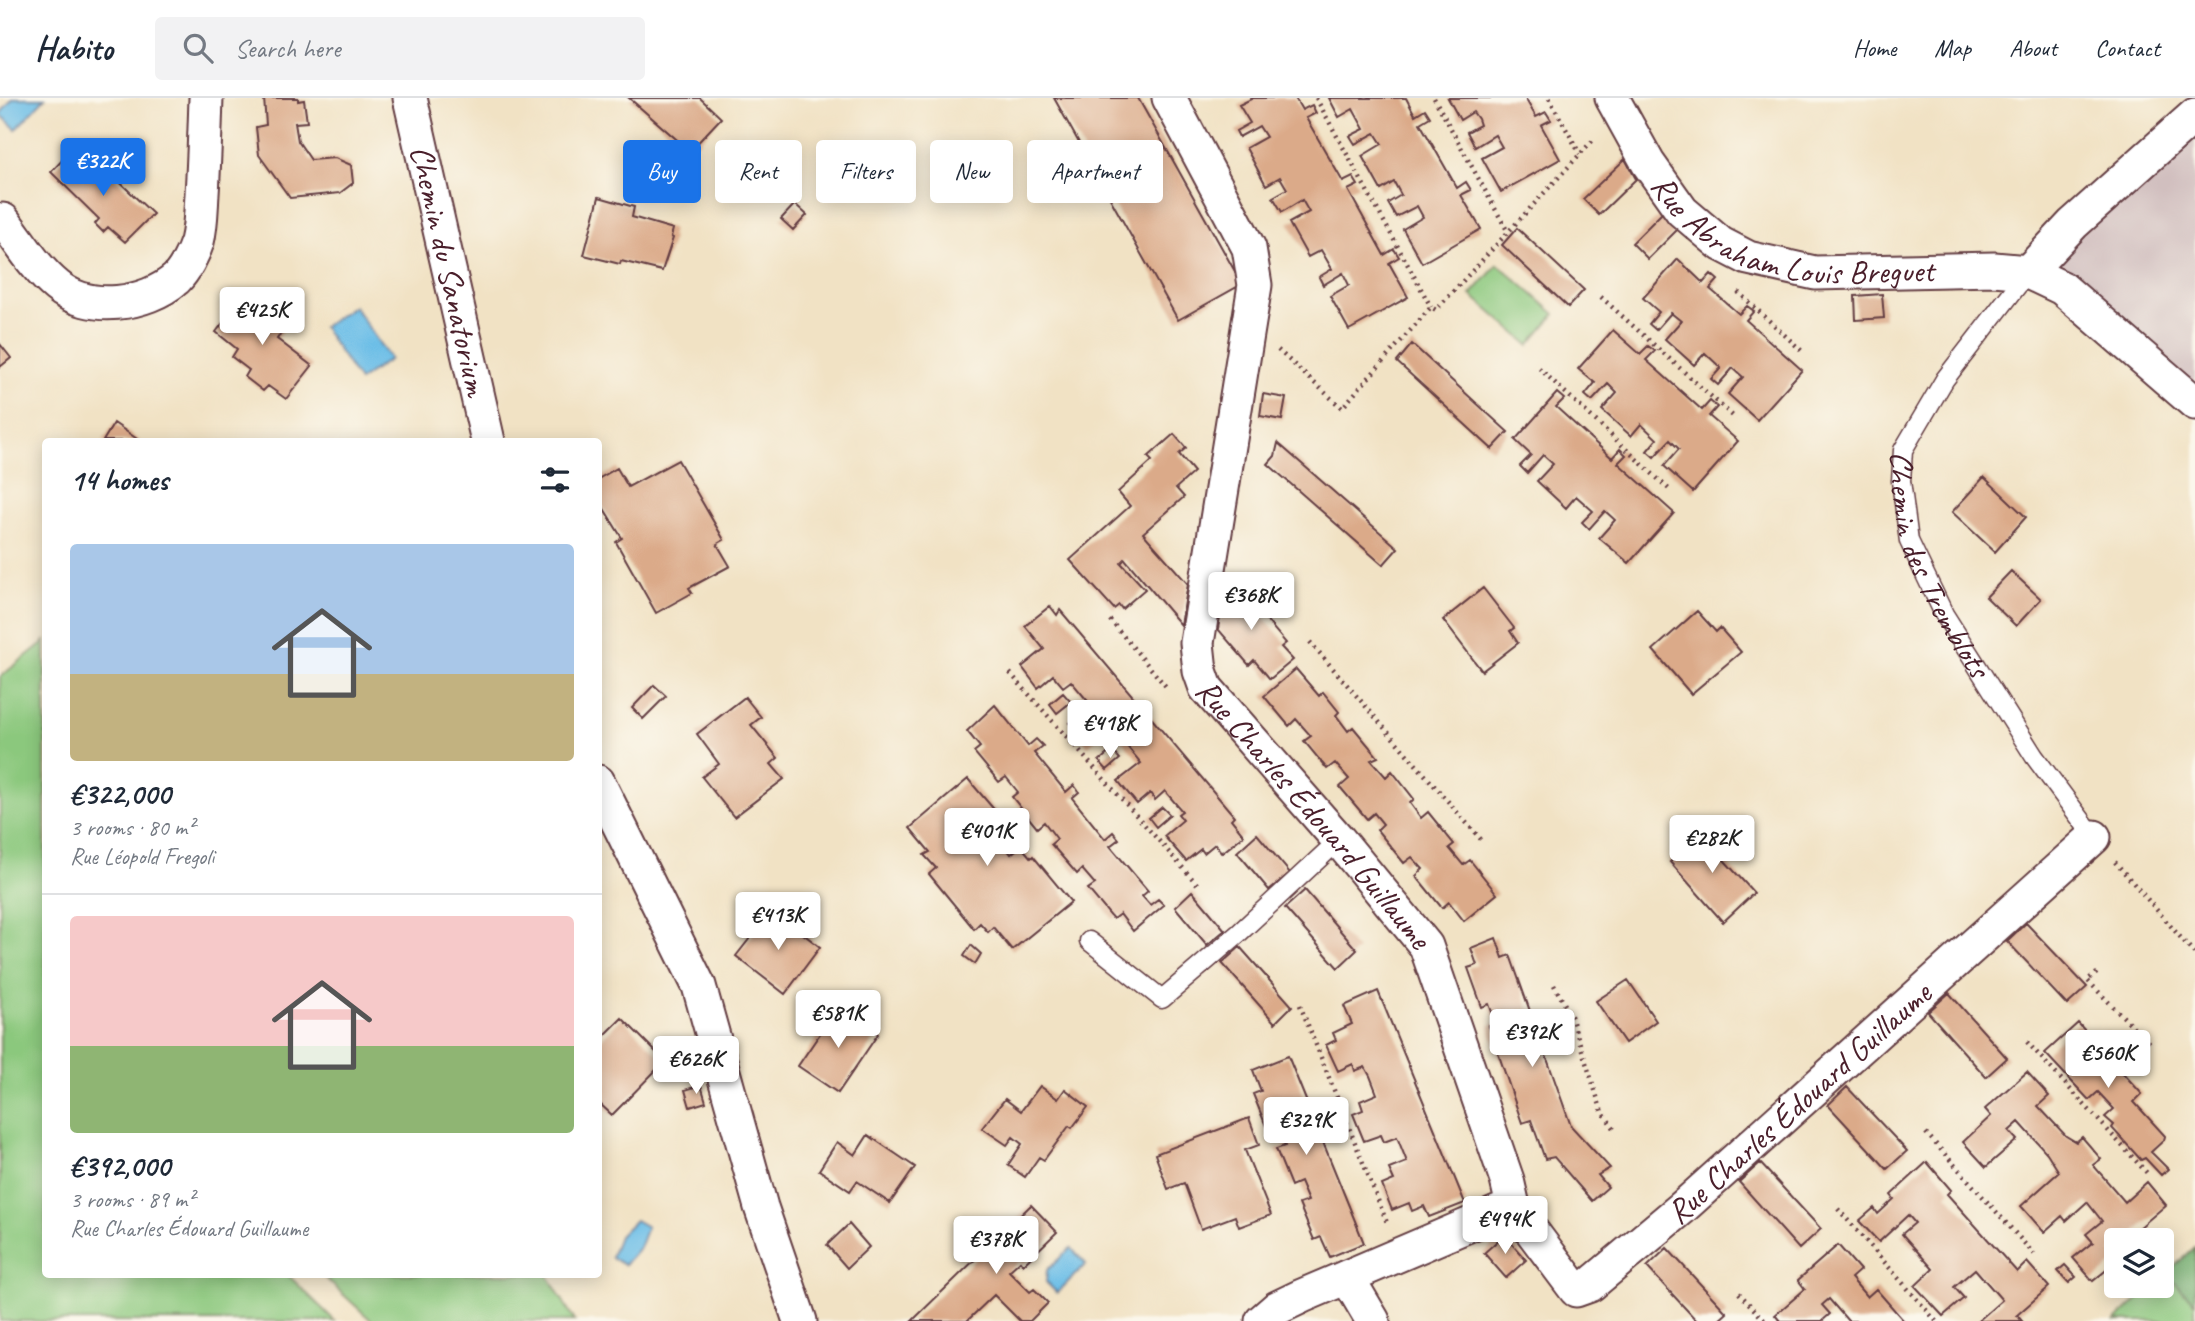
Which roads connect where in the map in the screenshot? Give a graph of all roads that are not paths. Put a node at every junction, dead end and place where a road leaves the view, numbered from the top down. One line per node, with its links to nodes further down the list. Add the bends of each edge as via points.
1 (206, 98): 6 (street, via 197,241 178,277 165,287 128,301 79,299 58,288)
2 (410, 98): 9 (street, Chemin du Sanatorium)
3 (1169, 98): 12 (street, Rue Charles Édouard Guillaume, via 1249,248 1255,285 1197,643 1200,671 1206,688)
4 (1616, 105): 7 (street, Rue Abraham Louis Breguet, via 1682,212 1721,244 1754,259 1815,272)
5 (2195, 115): 7 (street, Chemin des Tremblots, via 2073,223)
6 (3, 220)
7 (2028, 272): 8 (street, via 2062,288); 11 (lane, Chemin des Tremblots, via 1945,379 1903,450 1901,481 1909,541 1944,614 2034,756)
8 (2195, 403)
9 (487, 438)
10 (602, 790): 16 (street, via 699,986 761,1207)
11 (2094, 837): 14 (street, Rue Charles Édouard Guillaume, via 1682,1208 1590,1285 1576,1290)
12 (1339, 840): 13 (lane, via 1162,999); 14 (street, Rue Charles Édouard Guillaume, via 1426,946)
13 (1089, 941)
14 (1513, 1206): 15 (street)
15 (1347, 1278): 17 (street, via 1277,1308); 18 (street)
16 (800, 1321)
17 (1262, 1321)
18 (1373, 1321)

